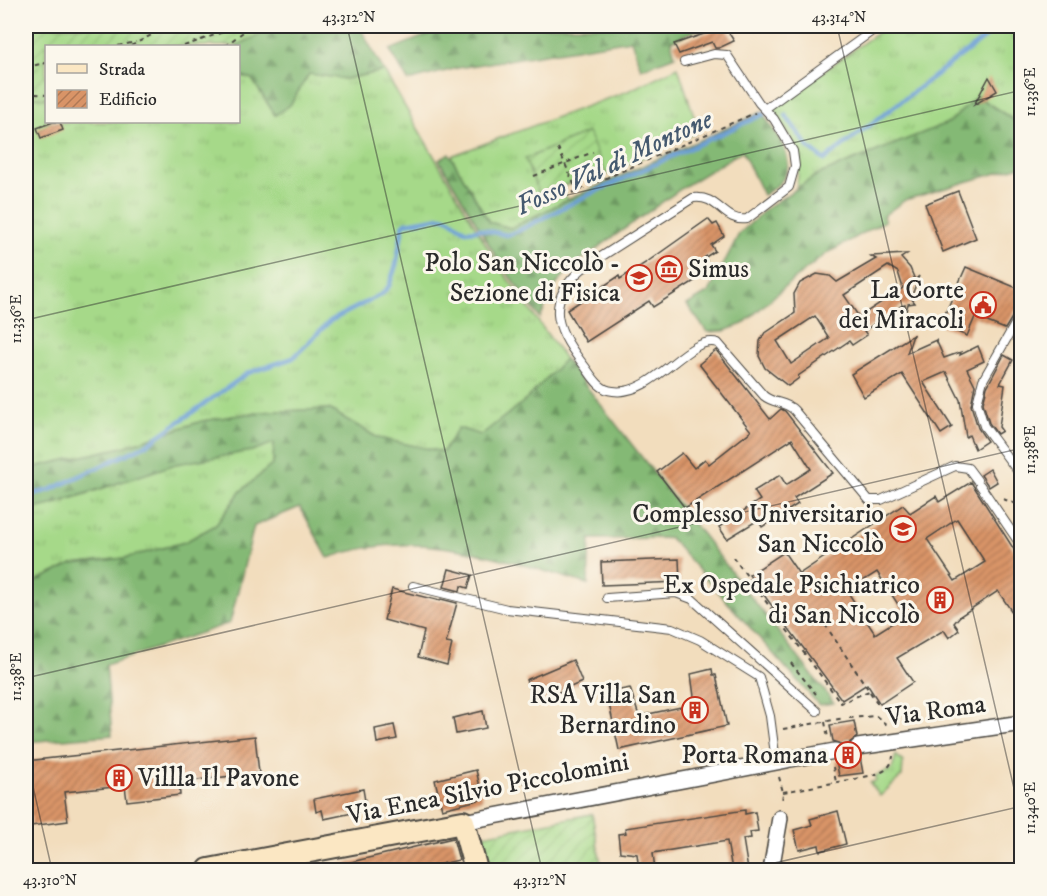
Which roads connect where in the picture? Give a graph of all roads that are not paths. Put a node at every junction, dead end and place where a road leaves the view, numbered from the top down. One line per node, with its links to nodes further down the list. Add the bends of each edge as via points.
1 (879, 26): 3 (lane)
2 (684, 62): 3 (lane, via 714,54 727,55)
3 (766, 108): 6 (lane, via 791,147 795,166 789,187 747,219 732,218 714,201 693,198 573,277 560,300 558,322 563,336 606,389 630,391 660,376 697,346 714,342 722,346 764,396 794,410 869,500 881,500 958,465 968,468)
4 (1022, 312): 5 (lane, via 983,380 977,398 984,426)
5 (1022, 477)
6 (1022, 547)
7 (413, 586): 13 (lane, via 507,609 651,624 680,631 759,677 772,731)
8 (607, 598): 9 (lane, via 676,593 692,599)
9 (817, 711)
10 (1022, 723): 11 (street, Via Roma)
11 (858, 747)
12 (835, 751): 13 (street)
13 (785, 760): 15 (street, Via Enea Silvio Piccolomini)
14 (780, 818): 18 (street)
15 (463, 822): 16 (main road, Via Enea Silvio Piccolomini); 17 (main road)
16 (209, 870)
17 (476, 870)
18 (771, 870)

